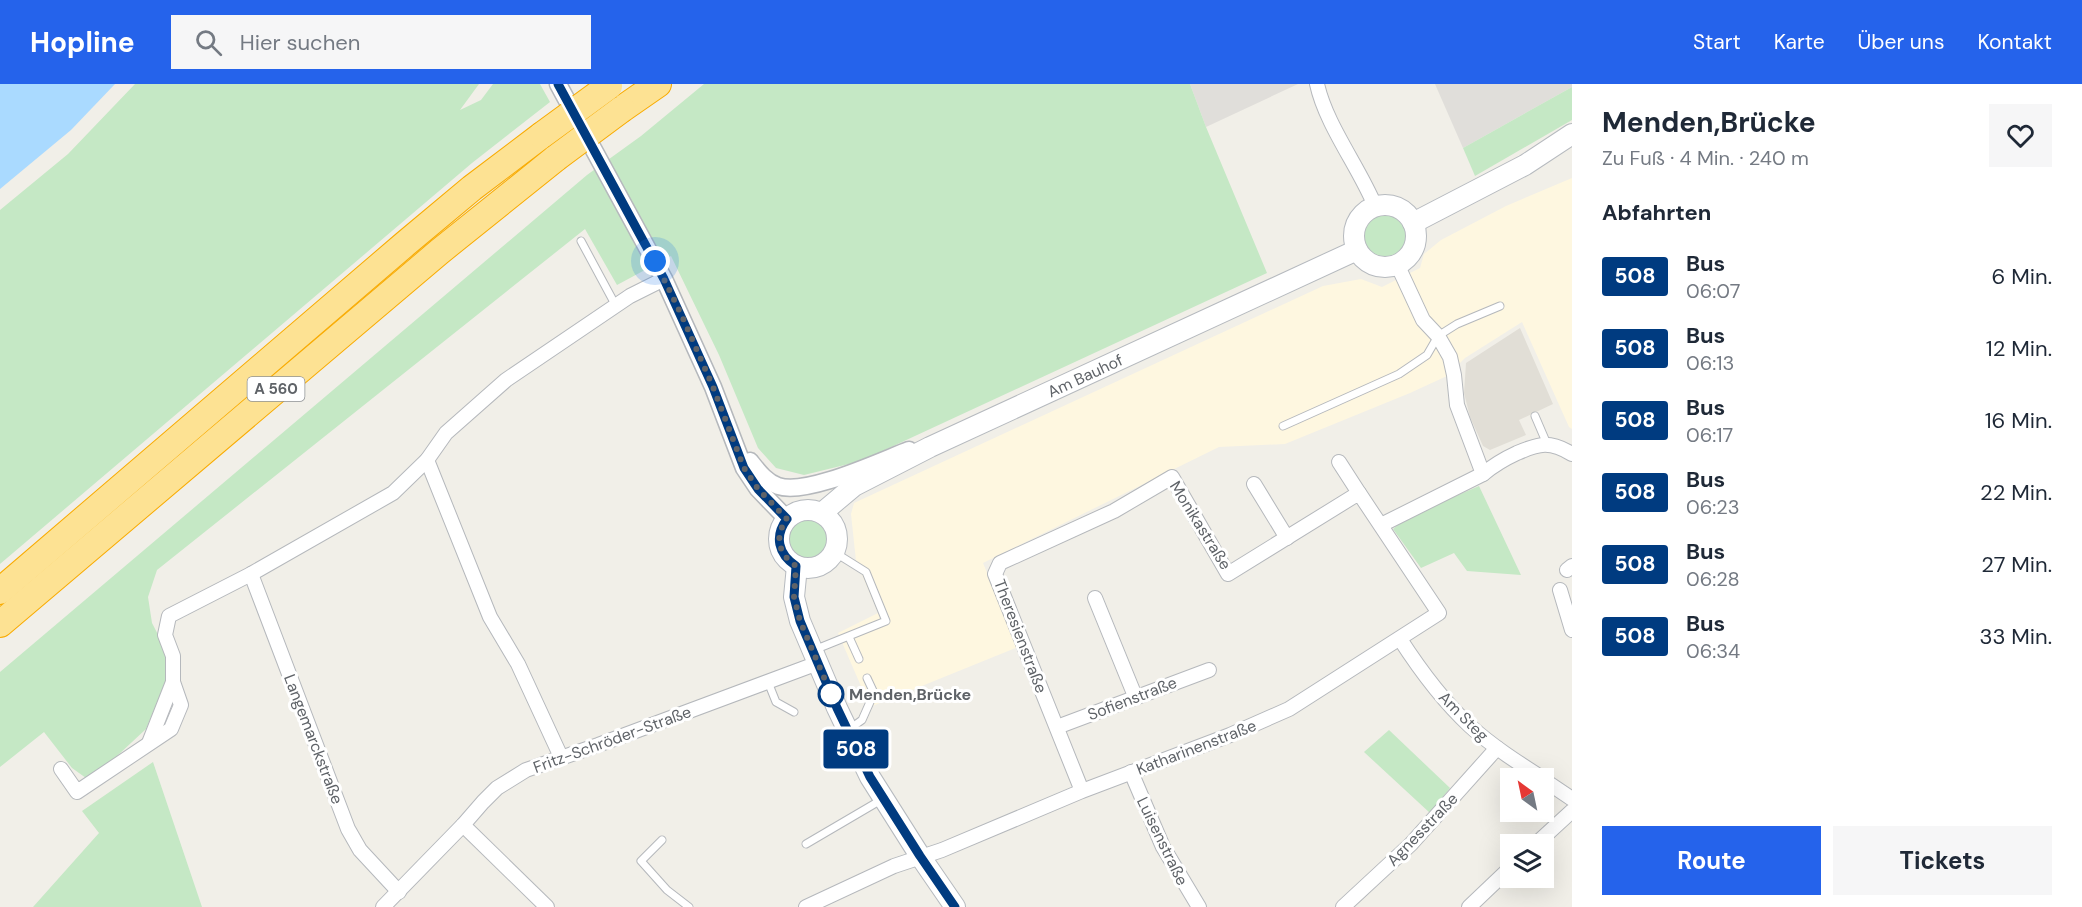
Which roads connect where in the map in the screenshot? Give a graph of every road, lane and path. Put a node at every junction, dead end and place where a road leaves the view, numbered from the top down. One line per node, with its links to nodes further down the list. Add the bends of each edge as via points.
1 (558, 84): 13 (street)
2 (658, 84): 39 (highway, A 560, bridge, via 556,158 323,349)
3 (1317, 84): 8 (street)
4 (610, 85): 37 (highway, A 560, bridge, via 430,223)
5 (1572, 134): 7 (main road)
6 (1572, 149): 7 (main road)
7 (1525, 165): 9 (main road)
8 (1375, 207): 9 (main road, via 1384,205 1401,210); 11 (main road, via 1366,211 1354,229)
9 (1413, 223): 12 (main road, via 1412,251)
10 (581, 241): 14 (lane)
11 (1357, 250): 12 (main road, via 1370,263); 21 (main road, Am Bauhof)
12 (1397, 264): 16 (street, via 1423,320)
13 (664, 279): 14 (street); 19 (street)
14 (616, 306): 23 (street, via 506,380 446,433)
15 (1500, 306): 16 (lane)
16 (1438, 336): 18 (lane, via 1427,356 1399,374); 25 (street, via 1450,357 1457,405)
17 (1535, 416): 20 (lane)
18 (1283, 426)
19 (734, 442): 21 (street, via 766,480 789,488 834,478 911,449); 30 (street, via 758,489)
20 (1547, 444): 22 (street); 25 (street, via 1535,445 1495,464)
21 (930, 447): 29 (main road, Am Bauhof, via 854,486)
22 (1572, 454)
23 (427, 459): 35 (street, via 393,493); 53 (street, via 490,617 518,663)
24 (1339, 462): 27 (street)
25 (1484, 474): 31 (street)
26 (1254, 484): 32 (street)
27 (1359, 493): 31 (street); 32 (street, Monikastraße)
28 (1114, 511): 32 (street, Monikastraße, via 1172,477 1228,574); 50 (street, Theresienstraße, via 1000,563 995,574)
29 (822, 513): 30 (main road, via 803,510); 33 (main road, via 837,535)
30 (787, 519): 34 (main road, via 779,545)
31 (1381, 525): 42 (street, Katharinenstraße, via 1439,614)
32 (1287, 538)
33 (834, 552): 34 (main road, via 814,568); 41 (lane, via 866,572 886,621)
34 (796, 566): 43 (main road, via 794,597)
35 (251, 574): 55 (street, via 169,616 165,635 173,656 173,682 181,705 171,729 77,792); 68 (street, Langemarckstraße, via 348,829 360,850)
36 (1560, 590): 40 (street)
37 (0, 591)
38 (1095, 598): 48 (street)
39 (0, 624)
40 (1572, 630)
41 (849, 637): 43 (lane); 44 (lane)
42 (1400, 639): 52 (street, Am Steg, via 1446,700); 56 (street, Katharinenstraße, via 1289,709)
43 (815, 657): 47 (street, Fritz-Schröder-Straße); 51 (main road)
44 (859, 659)
45 (1209, 670): 48 (street, Sofienstraße)
46 (867, 678): 51 (lane, via 874,693 862,720)
47 (768, 682): 49 (lane, via 776,702); 53 (street, Fritz-Schröder-Straße)
48 (1135, 696): 50 (street, Sofienstraße)
49 (794, 712)
50 (1057, 727): 58 (street, Theresienstraße)
51 (848, 730): 59 (main road)
52 (1497, 748): 54 (street, Am Steg); 75 (street, Agnesstraße, via 1411,844)
53 (561, 757): 62 (street, Fritz-Schröder-Straße, via 526,770 497,788)
54 (1527, 768)
55 (61, 770)
56 (1131, 772): 58 (street, Katharinenstraße); 74 (street, Luisenstraße, via 1163,847)
57 (1554, 787): 60 (street, Am Steg)
58 (1082, 791): 66 (street, Katharinenstraße)
59 (883, 798): 65 (lane); 66 (main road)
60 (1572, 799)
61 (1572, 811): 63 (street)
62 (463, 825): 68 (street, Fritz-Schröder-Straße); 70 (street)
63 (1547, 834)
64 (662, 840): 71 (lane, via 641,861)
65 (806, 844)
66 (920, 856): 72 (street, Katharinenstraße); 73 (main road)
67 (1500, 878): 76 (street)
68 (399, 892): 69 (street, Fritz-Schröder-Straße)
69 (383, 907)
70 (547, 907)
71 (689, 907)
72 (806, 907)
73 (955, 907)
74 (1199, 907)
75 (1343, 907)
76 (1469, 907)

